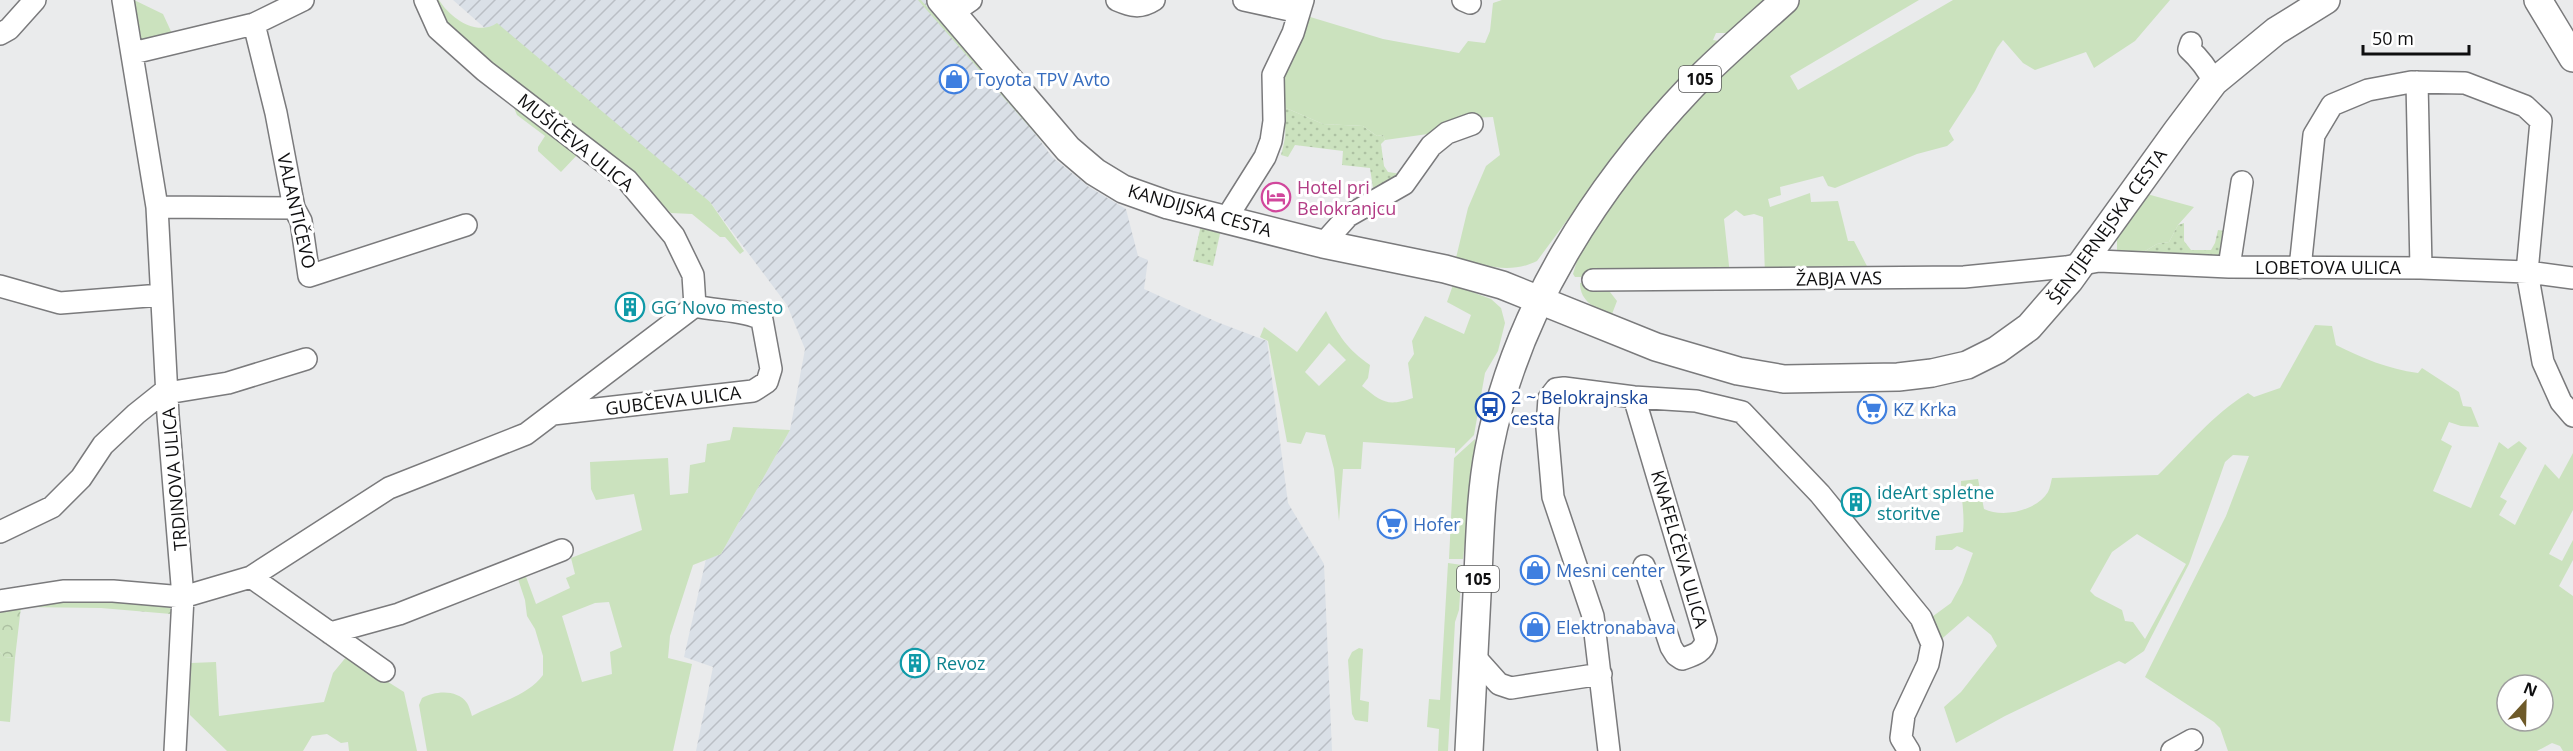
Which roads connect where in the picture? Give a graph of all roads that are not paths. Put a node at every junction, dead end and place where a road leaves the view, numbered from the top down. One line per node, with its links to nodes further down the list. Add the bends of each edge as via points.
1 (35, 0): 14 (street)
2 (123, 0): 16 (street, TRDINOVA ULICA)
3 (303, 0): 13 (street)
4 (425, 0): 37 (street, MUŠIČEVA ULICA, via 438,29 485,71 627,180 674,236 693,275)
5 (1117, 0): 6 (street, via 1138,7)
6 (1154, 0)
7 (1244, 0): 12 (street)
8 (1785, 0): 36 (main road, 105, via 1692,86 1624,166 1591,209)
9 (2326, 0): 18 (main road, ŠENTJERNEJSKA CESTA, via 2276,31)
10 (2538, 0): 17 (main road)
11 (955, 4): 24 (main road, KANDIJSKA CESTA, via 1068,148 1095,172 1123,189)
12 (1301, 6): 24 (street, via 1273,75 1271,141)
13 (254, 24): 16 (street); 23 (street, VALANTIČEVO)
14 (0, 34)
15 (2191, 44): 18 (street, via 2190,49)
16 (133, 53): 22 (street, TRDINOVA ULICA)
17 (2573, 58)
18 (2214, 82): 27 (main road, ŠENTJERNEJSKA CESTA)
19 (2417, 82): 29 (street, via 2368,90 2332,105 2314,135); 30 (street); 31 (street, via 2464,83 2525,106 2541,121)
20 (1472, 124): 26 (street, via 1447,133 1431,146 1404,184 1348,216)
21 (2242, 182): 28 (street)
22 (157, 207): 23 (street); 35 (street, TRDINOVA ULICA)
23 (294, 208): 25 (street, VALANTIČEVO, via 301,221 309,276)
24 (1226, 219): 26 (main road, KANDIJSKA CESTA)
25 (466, 225)
26 (1323, 244): 36 (main road, KANDIJSKA CESTA, via 1445,269)
27 (2084, 263): 28 (street, LOBETOVA ULICA); 33 (street, ŽABJA VAS, via 1964,276); 36 (main road, ŠENTJERNEJSKA CESTA, via 2029,327 1997,350 1968,365 1898,377 1784,379 1738,372 1656,347)
28 (2229, 267): 29 (street, LOBETOVA ULICA)
29 (2300, 268): 30 (street, LOBETOVA ULICA)
30 (2421, 268): 31 (street, LOBETOVA ULICA)
31 (2527, 273): 32 (street, LOBETOVA ULICA); 42 (street, via 2543,363 2561,402)
32 (2573, 278)
33 (1593, 280)
34 (0, 286): 35 (street, via 60,303)
35 (161, 296): 39 (street, TRDINOVA ULICA)
36 (1540, 300): 50 (main road, 105, via 1514,362 1490,447 1482,497)
37 (695, 306): 41 (street, GUBČEVA ULICA); 41 (street, GUBČEVA ULICA, via 753,314 762,320 771,369 768,382 753,390)
38 (306, 359): 39 (street, via 228,383)
39 (166, 392): 43 (street, via 103,445 81,478 52,507); 47 (street, TRDINOVA ULICA)
40 (1634, 397): 45 (street, KNAFELČEVA ULICA, via 1707,640 1699,653 1682,659 1676,655); 52 (street, via 1564,388 1556,389 1549,398 1553,497 1593,616); 57 (street, via 1696,401 1742,412 1820,494 1921,618 1932,653 1904,715 1901,738)
41 (553, 414): 46 (street, GUBČEVA ULICA, via 526,434 389,488)
42 (2573, 416)
43 (0, 532)
44 (562, 550): 49 (street, via 399,614)
45 (1644, 566)
46 (250, 577): 47 (street, GUBČEVA ULICA); 49 (street)
47 (183, 597): 48 (street, via 63,591); 54 (street, TRDINOVA ULICA)
48 (0, 601)
49 (330, 633): 51 (street)
50 (1474, 656): 52 (street, via 1499,684 1511,688); 55 (main road, 105)
51 (384, 671)
52 (1601, 674): 56 (street)
53 (2192, 740): 58 (street)
54 (175, 751)
55 (1469, 751)
56 (1609, 751)
57 (1909, 751)
58 (2172, 751)

